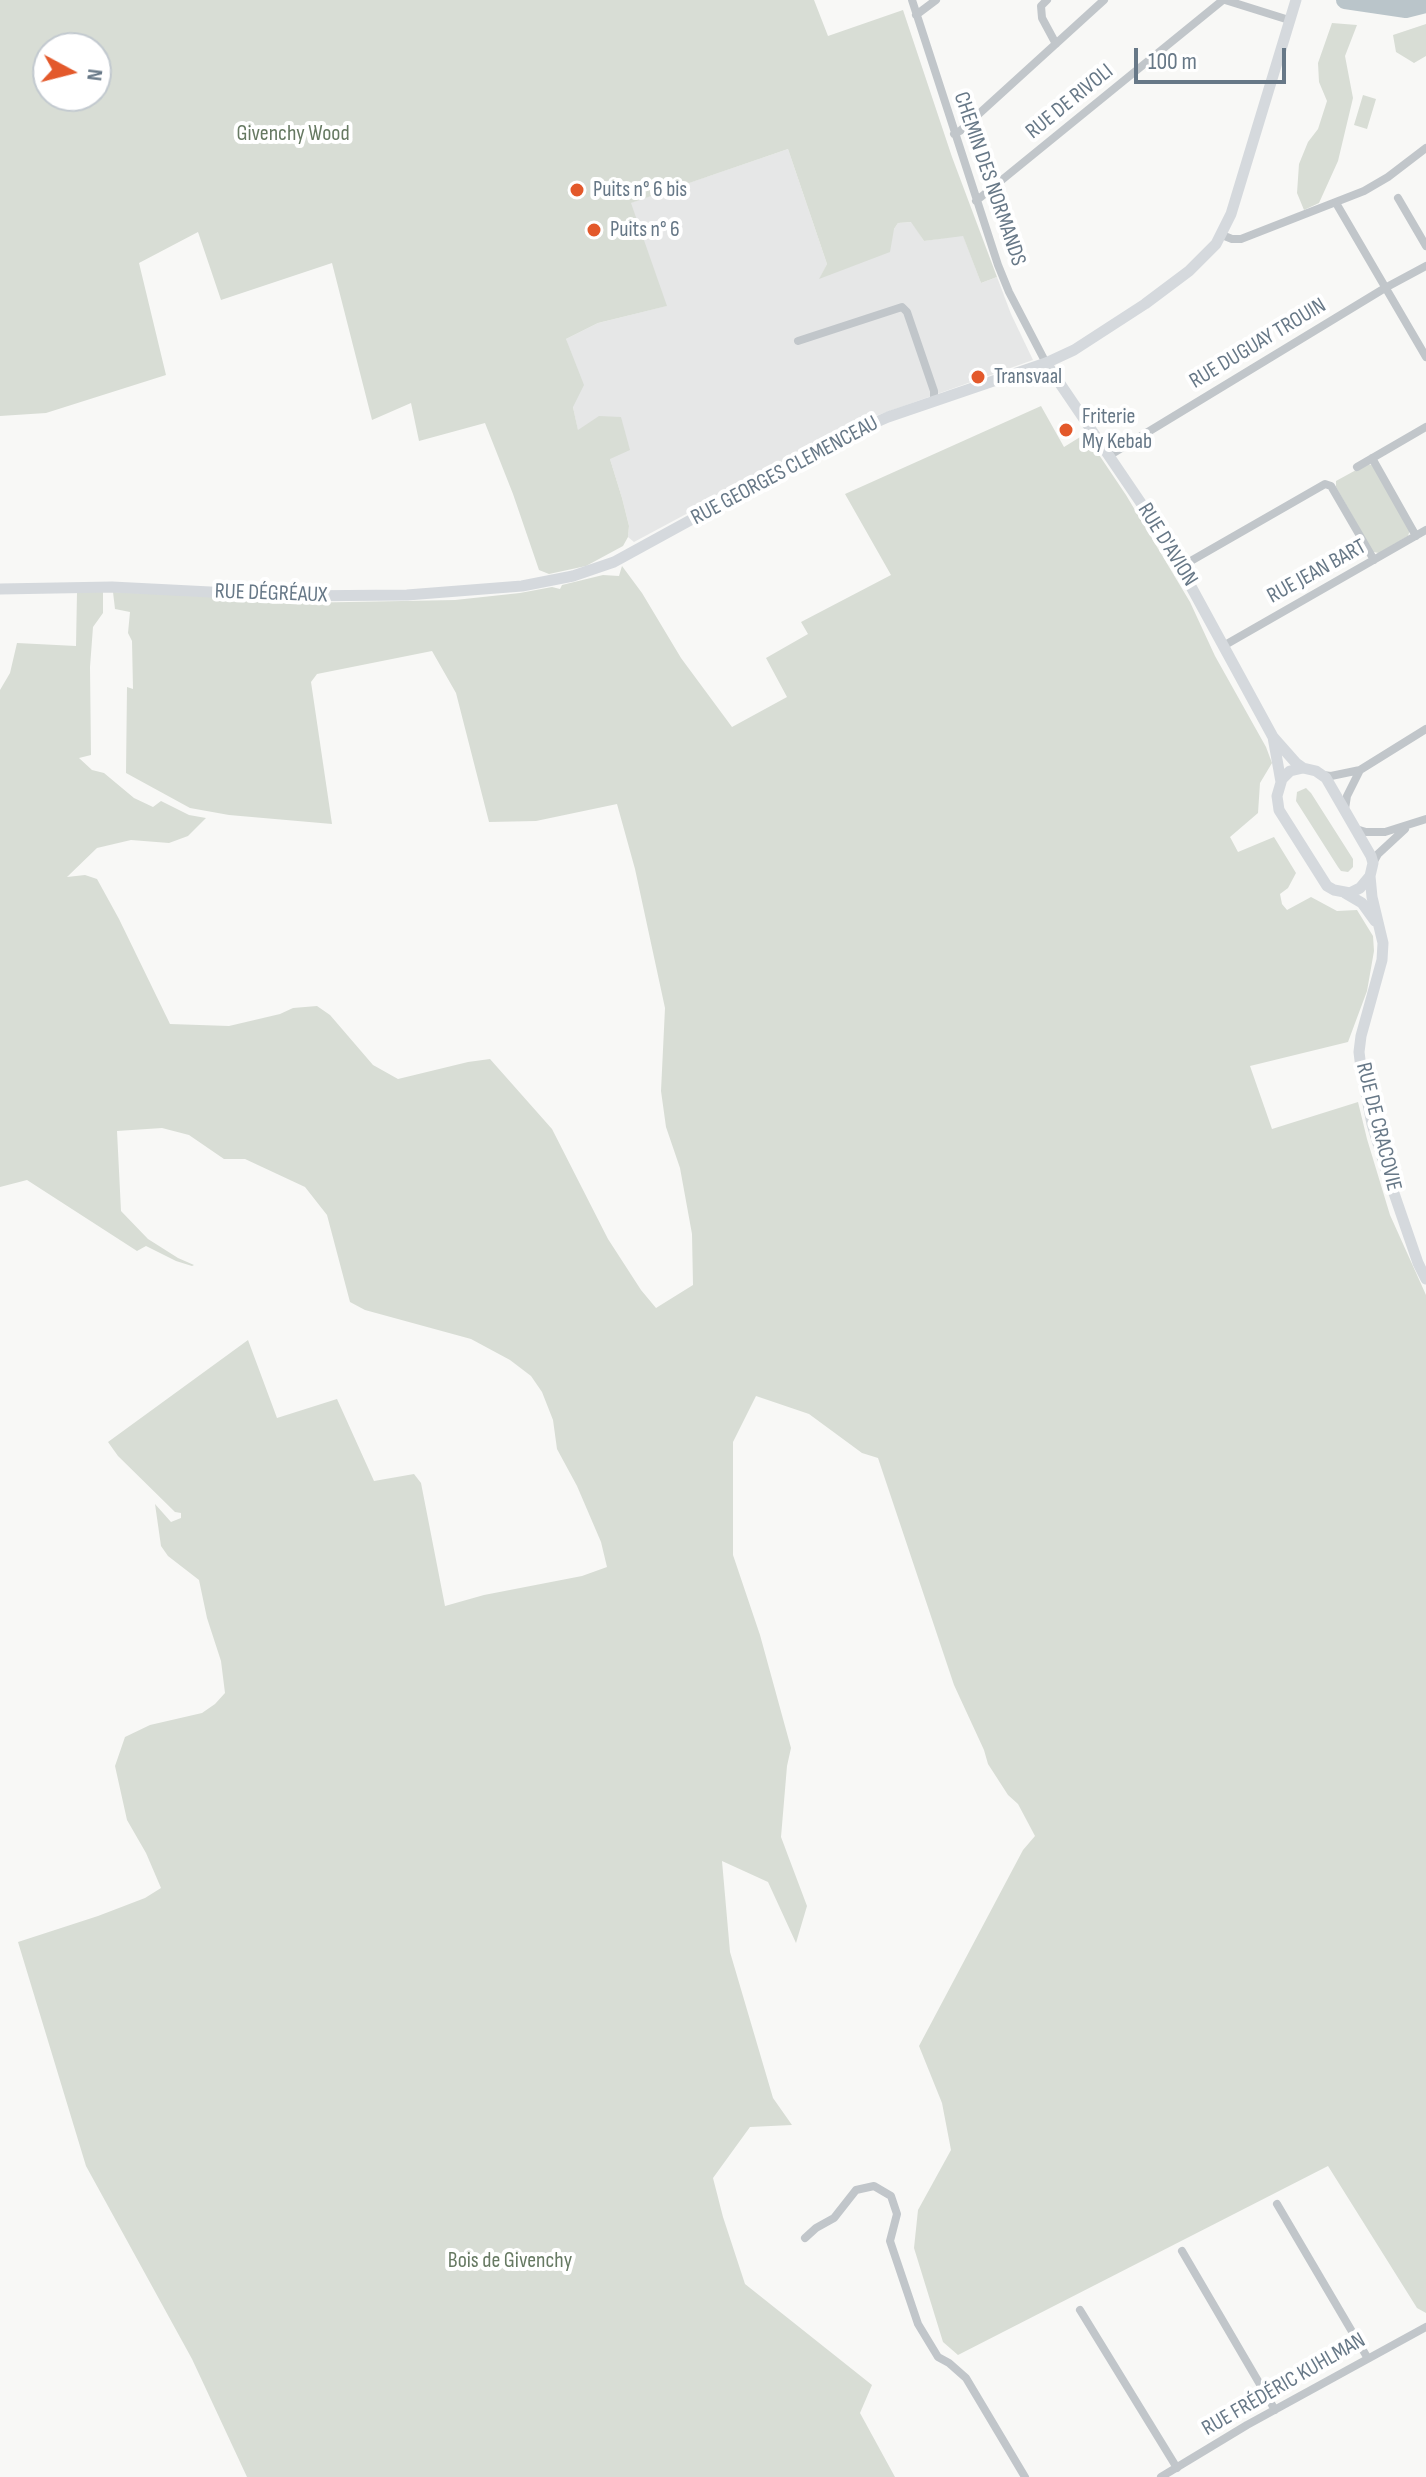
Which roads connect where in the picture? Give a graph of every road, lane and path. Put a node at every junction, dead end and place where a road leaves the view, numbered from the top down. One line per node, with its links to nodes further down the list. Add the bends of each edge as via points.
1 (912, 0): 7 (street, CHEMIN DES NORMANDS)
2 (936, 0): 7 (street)
3 (1047, 0): 9 (street, via 1041,6 1042,18)
4 (1104, 0): 9 (street)
5 (1224, 0): 8 (street); 13 (street, RUE DE RIVOLI)
6 (1296, 0): 8 (main road, RUE GEORGES CLEMENCEAU)
7 (916, 15): 10 (street, CHEMIN DES NORMANDS)
8 (1289, 20): 15 (main road, RUE GEORGES CLEMENCEAU)
9 (1056, 44): 10 (street)
10 (954, 134): 13 (street, CHEMIN DES NORMANDS)
11 (1426, 148): 14 (street, via 1388,177)
12 (1398, 198): 16 (street)
13 (976, 201): 21 (street, CHEMIN DES NORMANDS, via 1009,292)
14 (1336, 203): 15 (street, via 1241,239); 18 (street)
15 (1222, 235): 21 (main road, RUE GEORGES CLEMENCEAU, via 1189,271 1145,304)
16 (1426, 246)
17 (1426, 266): 18 (street, RUE DUGUAY TROUIN)
18 (1385, 288): 20 (street); 24 (street, RUE DUGUAY TROUIN)
19 (798, 341): 22 (street, via 902,307)
20 (1426, 357)
21 (1046, 363): 22 (main road, RUE GEORGES CLEMENCEAU); 24 (main road, RUE D'AVION)
22 (934, 401): 31 (main road, RUE GEORGES CLEMENCEAU, via 842,437 614,562)
23 (1426, 427): 25 (street)
24 (1110, 455): 30 (main road, RUE D'AVION)
25 (1372, 458): 26 (street); 28 (street)
26 (1357, 467)
27 (1426, 530): 28 (street, RUE JEAN BART)
28 (1416, 536): 29 (street, RUE JEAN BART)
29 (1374, 560): 30 (street, via 1325,484); 33 (street, RUE JEAN BART)
30 (1182, 566): 33 (main road, RUE D'AVION)
31 (541, 583): 32 (main road, RUE DÉGRÉAUX, via 352,596)
32 (0, 589)
33 (1225, 645): 35 (main road, RUE D'AVION)
34 (1426, 729): 37 (street)
35 (1273, 737): 36 (main road, RUE D'AVION); 39 (main road, RUE D'AVION)
36 (1303, 768): 38 (main road); 39 (main road, via 1290,771)
37 (1360, 770): 38 (street); 40 (street)
38 (1322, 774): 40 (main road)
39 (1281, 782): 46 (main road, RUE D'AVION, via 1279,810 1327,886)
40 (1344, 810): 43 (main road)
41 (1426, 819): 42 (street)
42 (1407, 826): 43 (street, via 1377,833); 44 (street)
43 (1356, 829): 44 (main road)
44 (1373, 863): 45 (main road)
45 (1370, 876): 46 (main road, via 1360,888); 47 (main road, RUE DE CRACOVIE)
46 (1344, 892): 47 (main road, via 1362,903)
47 (1379, 926): 48 (main road, RUE DE CRACOVIE, via 1382,960 1361,1036 1361,1068 1386,1170)
48 (1426, 1279)
49 (1277, 2204): 54 (street)
50 (805, 2238): 57 (street, via 834,2218 856,2190 874,2186 891,2196 897,2214 890,2241 918,2324 938,2357 966,2378)
51 (1182, 2251): 55 (street)
52 (1080, 2310): 56 (street)
53 (1426, 2328): 54 (street, RUE FRÉDÉRIC KUHLMAN)
54 (1367, 2357): 55 (street, RUE FRÉDÉRIC KUHLMAN)
55 (1275, 2410): 56 (street, RUE FRÉDÉRIC KUHLMAN)
56 (1177, 2468): 58 (street, RUE FRÉDÉRIC KUHLMAN)
57 (1025, 2477)
58 (1161, 2477)

